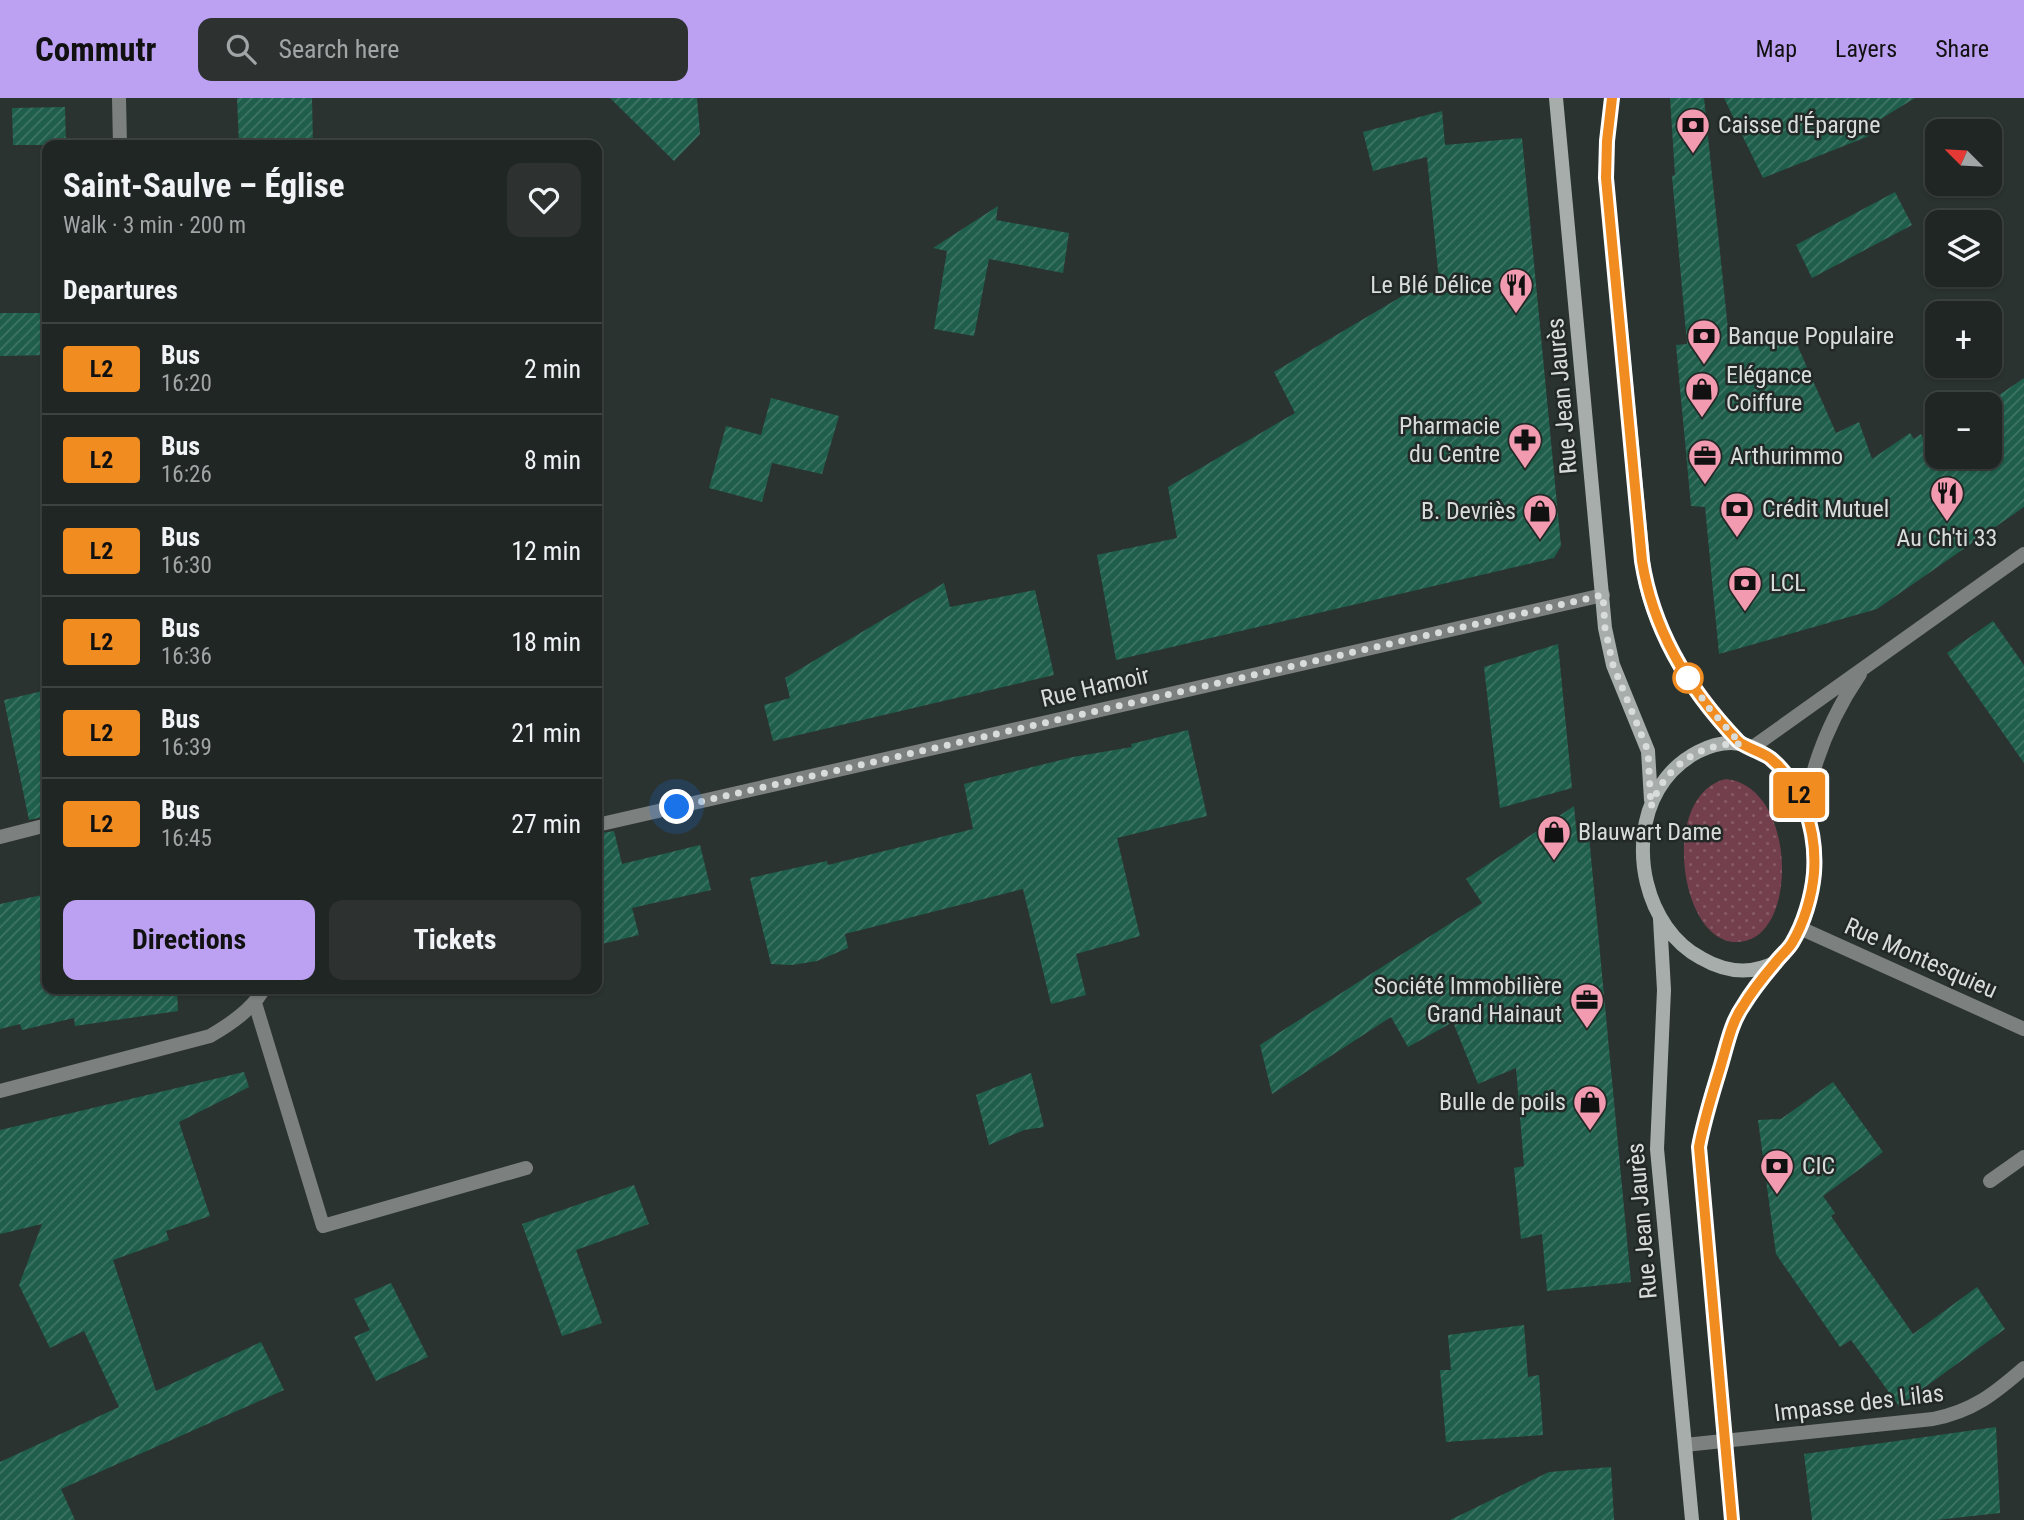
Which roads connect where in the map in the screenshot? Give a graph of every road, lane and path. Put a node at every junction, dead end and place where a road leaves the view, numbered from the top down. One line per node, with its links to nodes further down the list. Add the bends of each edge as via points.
1 (119, 98): 4 (street)
2 (1556, 98): 6 (main road, Rue Jean Jaurès)
3 (1612, 98): 8 (main road, via 1606,178 1645,580 1657,620 1687,676 1709,708)
4 (120, 140)
5 (2024, 554): 7 (street)
6 (1603, 595): 9 (main road, Rue Jean Jaurès, via 1613,665 1648,751); 11 (street, Rue Hamoir)
7 (1867, 664): 8 (street); 10 (street, via 1825,737 1813,766)
8 (1747, 746): 9 (main road, Rue Jean Jaurès, via 1721,744 1685,759 1667,777); 10 (main road, via 1783,771)
9 (1651, 807): 14 (main road, Rue Jean Jaurès, via 1644,863)
10 (1805, 807): 15 (main road, via 1815,859)
11 (602, 824)
12 (42, 826): 13 (street)
13 (0, 836)
14 (1660, 917): 16 (main road, Rue Jean Jaurès, via 1677,941 1707,962 1738,971 1759,970); 26 (main road, Rue Jean Jaurès, via 1664,990 1657,1149)
15 (1800, 928): 16 (main road); 19 (street, Rue Montesquieu)
16 (1776, 961): 25 (main road, via 1731,1030 1699,1147)
17 (261, 994): 18 (street)
18 (255, 1003): 20 (street, via 211,1036); 22 (street, via 323,1226)
19 (2024, 1029)
20 (0, 1091)
21 (2024, 1157): 23 (street)
22 (526, 1168)
23 (1990, 1181)
24 (2024, 1368): 25 (street, Impasse des Lilas, via 1994,1394 1957,1414)
25 (1725, 1441): 26 (street, Impasse des Lilas); 28 (main road)
26 (1685, 1445): 27 (main road, Rue Jean Jaurès)
27 (1692, 1520)
28 (1732, 1520)

